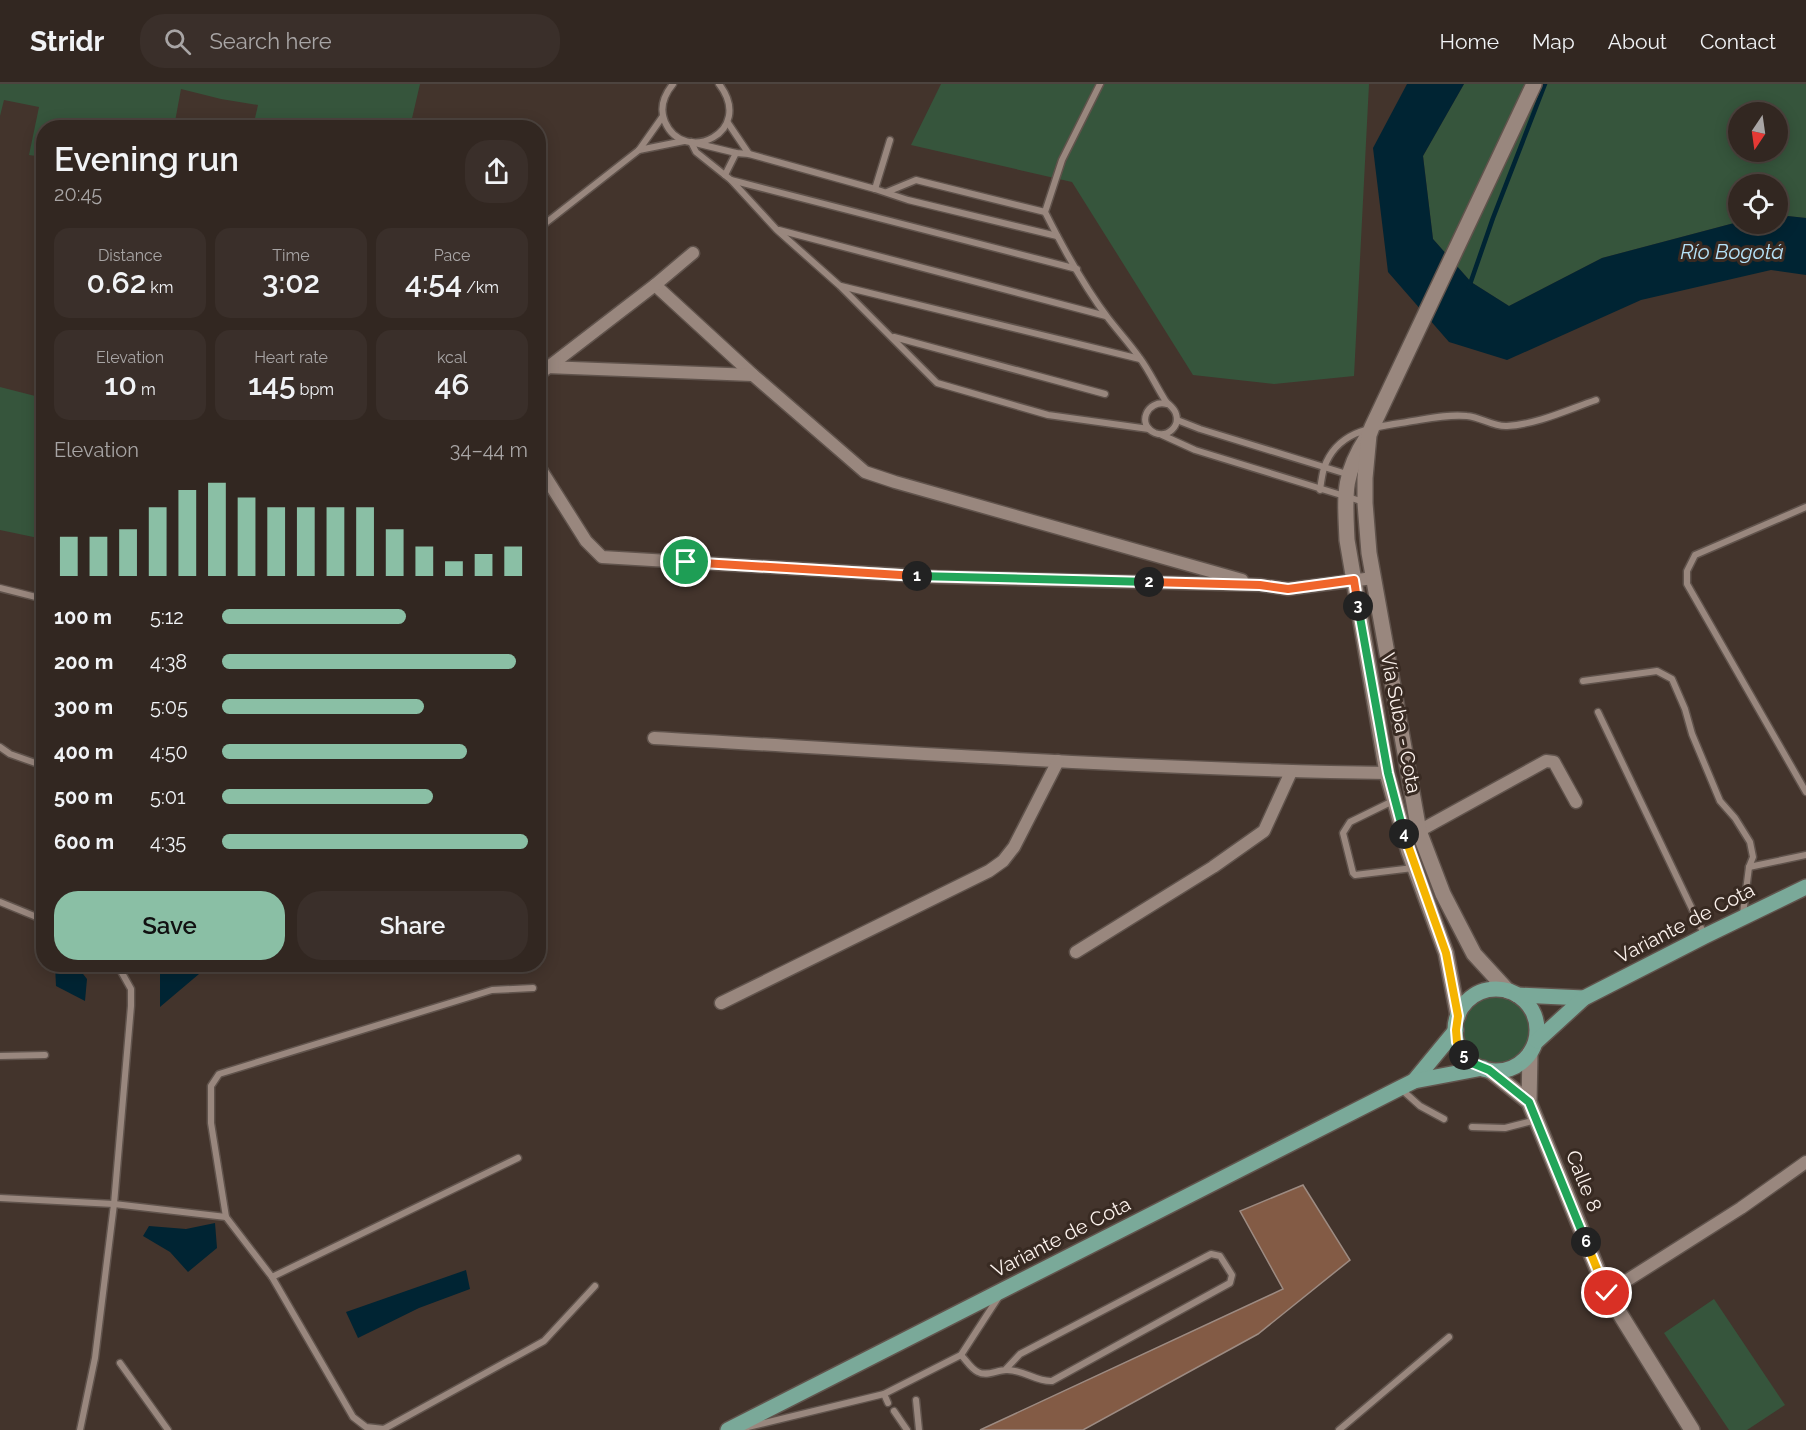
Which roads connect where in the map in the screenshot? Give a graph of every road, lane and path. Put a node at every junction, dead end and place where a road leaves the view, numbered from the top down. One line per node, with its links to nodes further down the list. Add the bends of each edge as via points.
1 (673, 84): 5 (lane, via 664,98)
2 (719, 84): 6 (lane, via 730,105)
3 (1100, 84): 17 (lane, via 1062,160)
4 (1534, 84): 36 (main road, Vía Suba - Cota)
5 (663, 116): 8 (lane, via 673,134); 10 (lane)
6 (728, 123): 9 (lane, via 715,137); 12 (lane)
7 (890, 140): 15 (lane)
8 (684, 141): 9 (lane); 10 (lane)
9 (691, 142): 11 (lane); 13 (lane, via 696,152)
10 (639, 150): 18 (lane)
11 (736, 153): 12 (lane); 13 (lane)
12 (749, 154): 15 (lane)
13 (725, 175): 14 (lane)
14 (731, 180): 19 (lane); 22 (lane)
15 (875, 189): 16 (lane)
16 (887, 192): 17 (lane, via 916,180); 20 (lane)
17 (1045, 212): 20 (lane)
18 (546, 223)
19 (777, 230): 24 (lane); 25 (lane)
20 (1057, 236): 22 (lane)
21 (693, 253): 23 (street)
22 (1077, 269): 25 (lane)
23 (655, 285): 28 (street); 30 (street)
24 (840, 286): 26 (lane); 27 (lane)
25 (1107, 316): 27 (lane)
26 (892, 337): 31 (lane); 35 (lane, via 937,383 1048,415)
27 (1141, 359): 33 (lane)
28 (546, 368)
29 (546, 371): 30 (street)
30 (753, 375): 48 (street, via 865,472)
31 (1104, 394)
32 (1596, 400): 36 (lane, via 1540,420 1504,426 1456,415)
33 (1167, 404): 34 (lane, via 1175,410); 35 (lane, via 1157,403 1148,409 1145,419)
34 (1177, 420): 37 (lane, via 1174,428); 38 (lane)
35 (1149, 429): 37 (lane)
36 (1370, 431): 38 (lane, via 1356,432 1343,441); 39 (main road, Vía Suba - Cota); 41 (main road, Vía Suba - Cota)
37 (1162, 435): 42 (lane, via 1195,450)
38 (1324, 468): 39 (lane); 42 (lane)
39 (1348, 474): 41 (lane); 43 (main road, Vía Suba - Cota)
40 (546, 478): 48 (street, via 586,541 602,557 937,577)
41 (1365, 478): 44 (main road, Vía Suba - Cota)
42 (1320, 490): 43 (lane)
43 (1346, 498): 44 (lane); 47 (main road, Vía Suba - Cota, via 1347,540)
44 (1365, 503): 46 (main road, Vía Suba - Cota)
45 (1806, 507): 59 (lane, via 1695,555 1687,571 1688,584)
46 (1373, 578): 47 (street); 62 (main road, Vía Suba - Cota)
47 (1354, 580): 48 (street, via 1288,589); 58 (main road, Vía Suba - Cota)
48 (1260, 585)
49 (0, 588): 50 (lane)
50 (36, 597)
51 (1583, 681): 65 (lane, via 1658,671 1671,679 1720,801 1750,842 1753,856)
52 (1598, 712): 70 (lane)
53 (654, 738): 55 (street)
54 (0, 747): 56 (lane)
55 (1058, 761): 57 (street); 76 (street, via 1014,847 988,872)
56 (36, 763)
57 (1291, 772): 58 (street); 71 (street, via 1264,831)
58 (1388, 773): 60 (main road, Vía Suba - Cota)
59 (1806, 792)
60 (1394, 801): 64 (main road, Vía Suba - Cota); 64 (lane, via 1345,828 1353,873)
61 (1576, 802): 62 (street, via 1554,762 1546,760)
62 (1419, 831): 74 (main road, Vía Suba - Cota, via 1443,894 1474,954)
63 (1806, 855): 65 (lane)
64 (1414, 867): 77 (main road, Vía Suba - Cota, via 1446,953)
65 (1749, 867): 69 (lane)
66 (1806, 887): 69 (main road, Variante de Cota)
67 (0, 902): 68 (lane)
68 (36, 917)
69 (1743, 917): 70 (main road, Variante de Cota)
70 (1705, 936): 75 (main road, Variante de Cota)
71 (1076, 952)
72 (121, 972): 90 (lane, via 131,989)
73 (533, 988): 91 (lane, via 492,990 219,1074 211,1086 211,1122)
74 (1512, 993): 75 (main road, Variante de Cota); 77 (main road, via 1484,991 1468,1001); 78 (main road, via 1534,1015)
75 (1584, 998): 78 (main road, Variante de Cota)
76 (721, 1003)
77 (1457, 1023): 81 (main road, via 1457,1042 1463,1053 1472,1063); 82 (main road, Variante de Cota)
78 (1534, 1047): 81 (main road, via 1512,1068); 83 (main road)
79 (45, 1055): 80 (lane)
80 (0, 1056)
81 (1486, 1069): 82 (main road, Variante de Cota); 83 (main road)
82 (1407, 1085): 84 (lane, via 1420,1106); 94 (main road, Variante de Cota)
83 (1529, 1102): 85 (main road, Calle 8)
84 (1444, 1119)
85 (1536, 1120): 86 (lane, via 1505,1128); 95 (main road, Calle 8)
86 (1472, 1127)
87 (518, 1158): 92 (lane)
88 (1806, 1162): 95 (street)
89 (0, 1197): 90 (lane)
90 (114, 1204): 91 (lane); 106 (lane, via 95,1358)
91 (226, 1217): 92 (lane)
92 (272, 1277): 93 (lane, via 352,1417 366,1427 384,1429 544,1341)
93 (595, 1287)
94 (1002, 1290): 97 (lane); 108 (main road, Variante de Cota)
95 (1607, 1293): 113 (main road, Calle 8)
96 (1449, 1337): 112 (lane)
97 (961, 1355): 99 (lane, via 977,1372); 100 (lane)
98 (120, 1363): 107 (lane)
99 (1005, 1370): 99 (lane, via 1052,1381 1230,1283 1232,1275 1220,1256 1211,1254 1020,1354)
100 (910, 1381): 101 (lane); 102 (lane)
101 (915, 1390)
102 (884, 1394): 104 (lane); 109 (lane)
103 (916, 1400): 111 (lane)
104 (888, 1403)
105 (894, 1411): 110 (lane)
106 (80, 1430)
107 (168, 1430)
108 (728, 1430)
109 (737, 1430)
110 (907, 1430)
111 (919, 1430)
112 (1339, 1430)
113 (1692, 1430)

